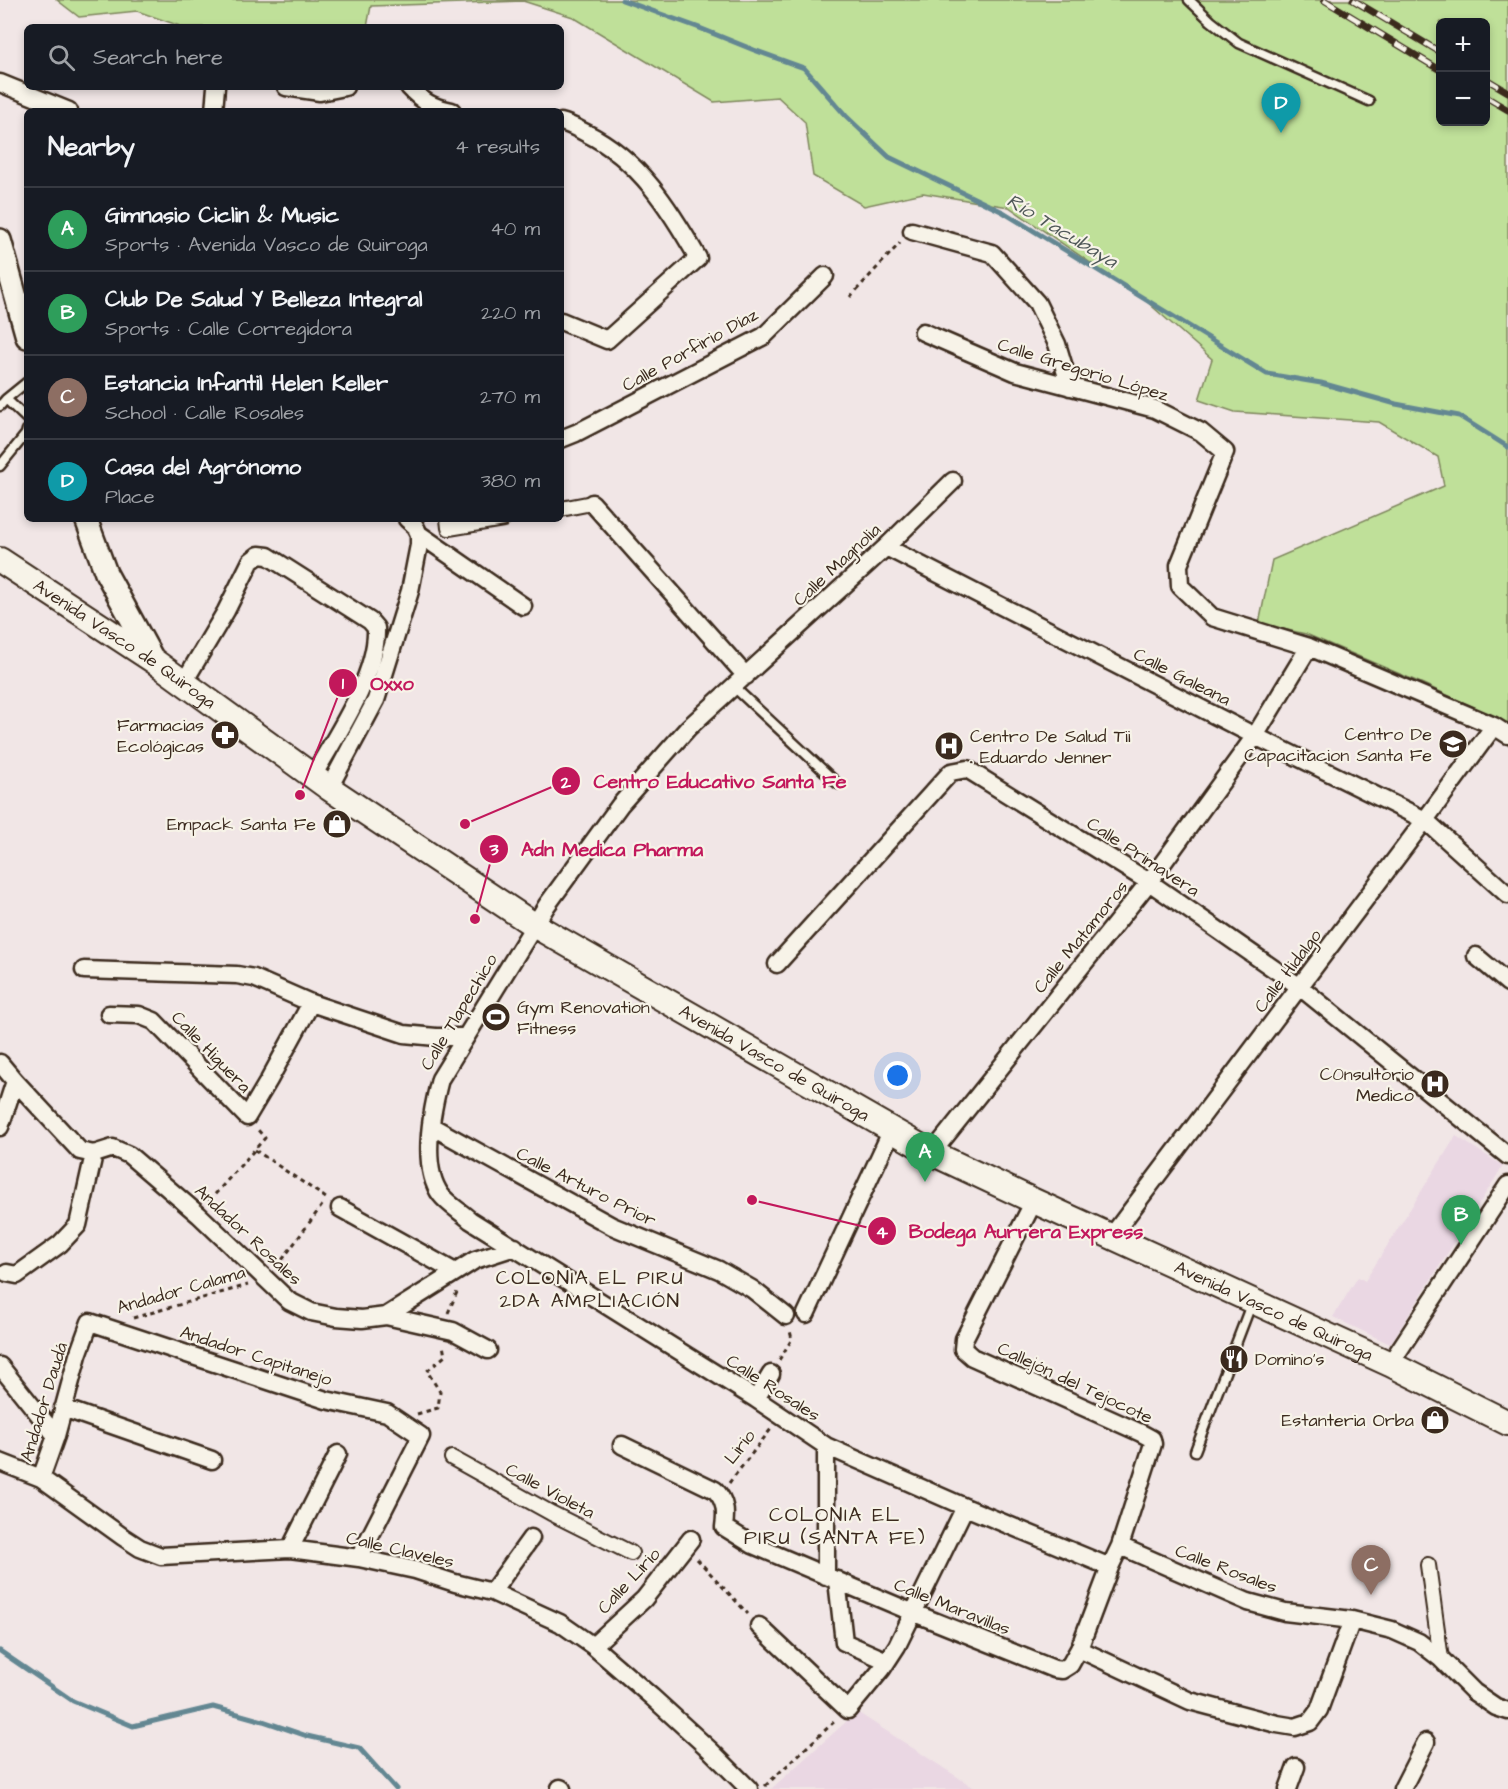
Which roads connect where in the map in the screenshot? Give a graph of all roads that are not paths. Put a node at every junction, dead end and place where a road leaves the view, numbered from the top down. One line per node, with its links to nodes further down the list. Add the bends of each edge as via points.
1 (1189, 0): 7 (lane, via 1239,43)
2 (0, 83): 8 (street)
3 (216, 90): 9 (street)
4 (306, 90): 5 (street)
5 (330, 90)
6 (412, 90): 10 (street, via 420,99)
7 (1369, 101)
8 (42, 105)
9 (214, 108)
10 (440, 108)
11 (564, 123): 15 (street, via 611,148 650,184 698,258 607,340)
12 (912, 231): 19 (street, via 992,253 1037,303 1057,344)
13 (0, 240): 16 (street)
14 (825, 276): 23 (street, Calle Porfirio Díaz, via 764,336)
15 (564, 322)
16 (24, 326)
17 (923, 332): 19 (street, Calle Gregorio López, via 1015,372)
18 (24, 384): 20 (lane)
19 (1070, 387): 36 (street, Calle Gregorio López, via 1155,409 1201,432 1225,452 1179,565 1180,586 1212,617)
20 (3, 402): 21 (lane)
21 (24, 417)
22 (24, 437): 24 (lane)
23 (564, 438)
24 (0, 466)
25 (953, 481): 33 (street, Calle Magnolia)
26 (592, 503): 27 (street); 39 (street)
27 (564, 508)
28 (87, 522): 37 (street, via 106,573)
29 (410, 522): 32 (street)
30 (448, 522): 31 (street, via 449,528)
31 (485, 522)
32 (419, 534): 35 (street); 42 (street, via 410,591 376,700)
33 (886, 547): 39 (street, Calle Magnolia); 41 (street, Calle Galeana)
34 (1, 563): 37 (main road, Avenida Vasco de Quiroga)
35 (523, 606)
36 (1309, 647): 40 (street, Calle Gregorio López); 41 (street, Calle Matamoros)
37 (154, 661): 38 (main road, Avenida Vasco de Quiroga)
38 (184, 682): 42 (main road, Avenida Vasco de Quiroga); 42 (street, via 251,561 259,555 268,556 370,621 376,628 376,637 368,670)
39 (740, 682): 43 (lane); 47 (street, Calle Magnolia, via 688,728 620,804)
40 (1501, 730): 44 (street, Calle Hidalgo)
41 (1255, 736): 44 (street, Calle Galeana); 45 (street, Calle Matamoros)
42 (321, 782): 47 (main road, Avenida Vasco de Quiroga)
43 (838, 784)
44 (1425, 820): 46 (street, Calle Galeana); 52 (street, Calle Hidalgo)
45 (1149, 882): 49 (street, Calle Primavera, via 984,778 967,769 951,772); 52 (street, Calle Primavera); 61 (street, Calle Matamoros)
46 (1508, 895)
47 (534, 925): 55 (street, Calle Tlapechico); 60 (main road, Avenida Vasco de Quiroga)
48 (1476, 956): 51 (street)
49 (777, 964)
50 (84, 970): 53 (street, via 237,975 254,978)
51 (1508, 983)
52 (1300, 987): 63 (street, Calle Primavera); 68 (street, Calle Hidalgo)
53 (312, 1003): 54 (street, Calle Higuera, via 247,1117 154,1021 139,1015); 55 (street, via 404,1034)
54 (109, 1014)
55 (465, 1037): 58 (street, Calle Tlapechico, via 440,1079)
56 (0, 1063): 57 (street)
57 (15, 1081): 59 (street); 62 (street, via 80,1151)
58 (431, 1126): 65 (street, Calle Tlapechico, via 431,1174); 75 (street, Calle Arturo Prior, via 612,1226 719,1270 752,1289)
59 (0, 1127)
60 (892, 1130): 61 (main road, Avenida Vasco de Quiroga); 73 (street)
61 (932, 1153): 66 (main road, Avenida Vasco de Quiroga)
62 (94, 1154): 71 (street, via 78,1225 60,1244 17,1275); 74 (street, Andador Rosales, via 113,1148 129,1155 289,1301 311,1312 336,1317)
63 (1508, 1156)
64 (1508, 1185): 78 (street)
65 (441, 1195): 69 (street, Calle Rosales, via 470,1220)
66 (1034, 1201): 68 (main road, Avenida Vasco de Quiroga); 96 (street, Callejón del Tejocote, via 964,1339 963,1349 972,1357 1152,1439)
67 (333, 1203): 70 (street)
68 (1111, 1237): 72 (main road, Avenida Vasco de Quiroga)
69 (515, 1247): 70 (street, Andador Rosales, via 475,1260); 81 (street, Calle Rosales)
70 (455, 1272): 74 (street, Andador Rosales)
71 (7, 1273)
72 (1253, 1301): 78 (main road, Avenida Vasco de Quiroga); 87 (lane)
73 (806, 1314)
74 (386, 1316): 77 (street, via 453,1331)
75 (786, 1316)
76 (102, 1326): 82 (street, Andador Daudá, via 90,1322); 99 (street, Andador Capitanejo, via 326,1400 387,1413 422,1436)
77 (488, 1350)
78 (1390, 1364): 83 (main road, Avenida Vasco de Quiroga)
79 (0, 1366): 84 (street)
80 (771, 1374): 81 (street)
81 (756, 1399): 86 (street, Calle Rosales)
82 (63, 1408): 84 (street, Andador Daudá); 90 (street)
83 (1508, 1423)
84 (56, 1436): 92 (street, Andador Daudá)
85 (622, 1445): 102 (street, Calle Maravillas, via 715,1490 726,1510 724,1527 753,1545)
86 (826, 1446): 93 (street, Calle Rosales); 102 (street)
87 (1195, 1450)
88 (338, 1454): 97 (street)
89 (452, 1458): 98 (street, Calle Violeta)
90 (212, 1460)
91 (0, 1462): 92 (street, Calle Claveles)
92 (41, 1478): 97 (street, Calle Claveles, via 123,1538 162,1556)
93 (965, 1507): 101 (street, Calle Rosales); 104 (street)
94 (531, 1538): 103 (street)
95 (688, 1543): 107 (street, Calle Lirio, via 644,1599)
96 (1119, 1546): 101 (street, Callejón del Tejocote); 105 (street, Calle Rosales, via 1248,1602 1285,1612)
97 (290, 1549): 99 (street, Calle Claveles)
98 (631, 1553)
99 (359, 1558): 103 (street, Calle Claveles)
100 (1428, 1565): 109 (street)
101 (1110, 1567): 108 (street, Callejón del Tejocote)
102 (831, 1578): 104 (street, Calle Maravillas); 110 (street, via 844,1642)
103 (492, 1592): 107 (street, Calle Claveles, via 560,1623)
104 (914, 1613): 108 (street, Calle Maravillas, via 1054,1669 1070,1665); 110 (street)
105 (1352, 1620): 108 (street, via 1319,1710 1310,1722 1295,1727 1190,1701); 109 (street, Calle Rosales, via 1392,1630 1419,1642)
106 (759, 1626): 110 (street, via 848,1710)
107 (593, 1646): 114 (street, Calle Claveles)
108 (1079, 1649)
109 (1441, 1659): 111 (street, Calle Rosales, via 1474,1692)
110 (887, 1660)
111 (1508, 1712)
112 (1426, 1742): 116 (street)
113 (1296, 1767): 115 (street)
114 (748, 1789)
115 (1288, 1789)
116 (1402, 1789)

